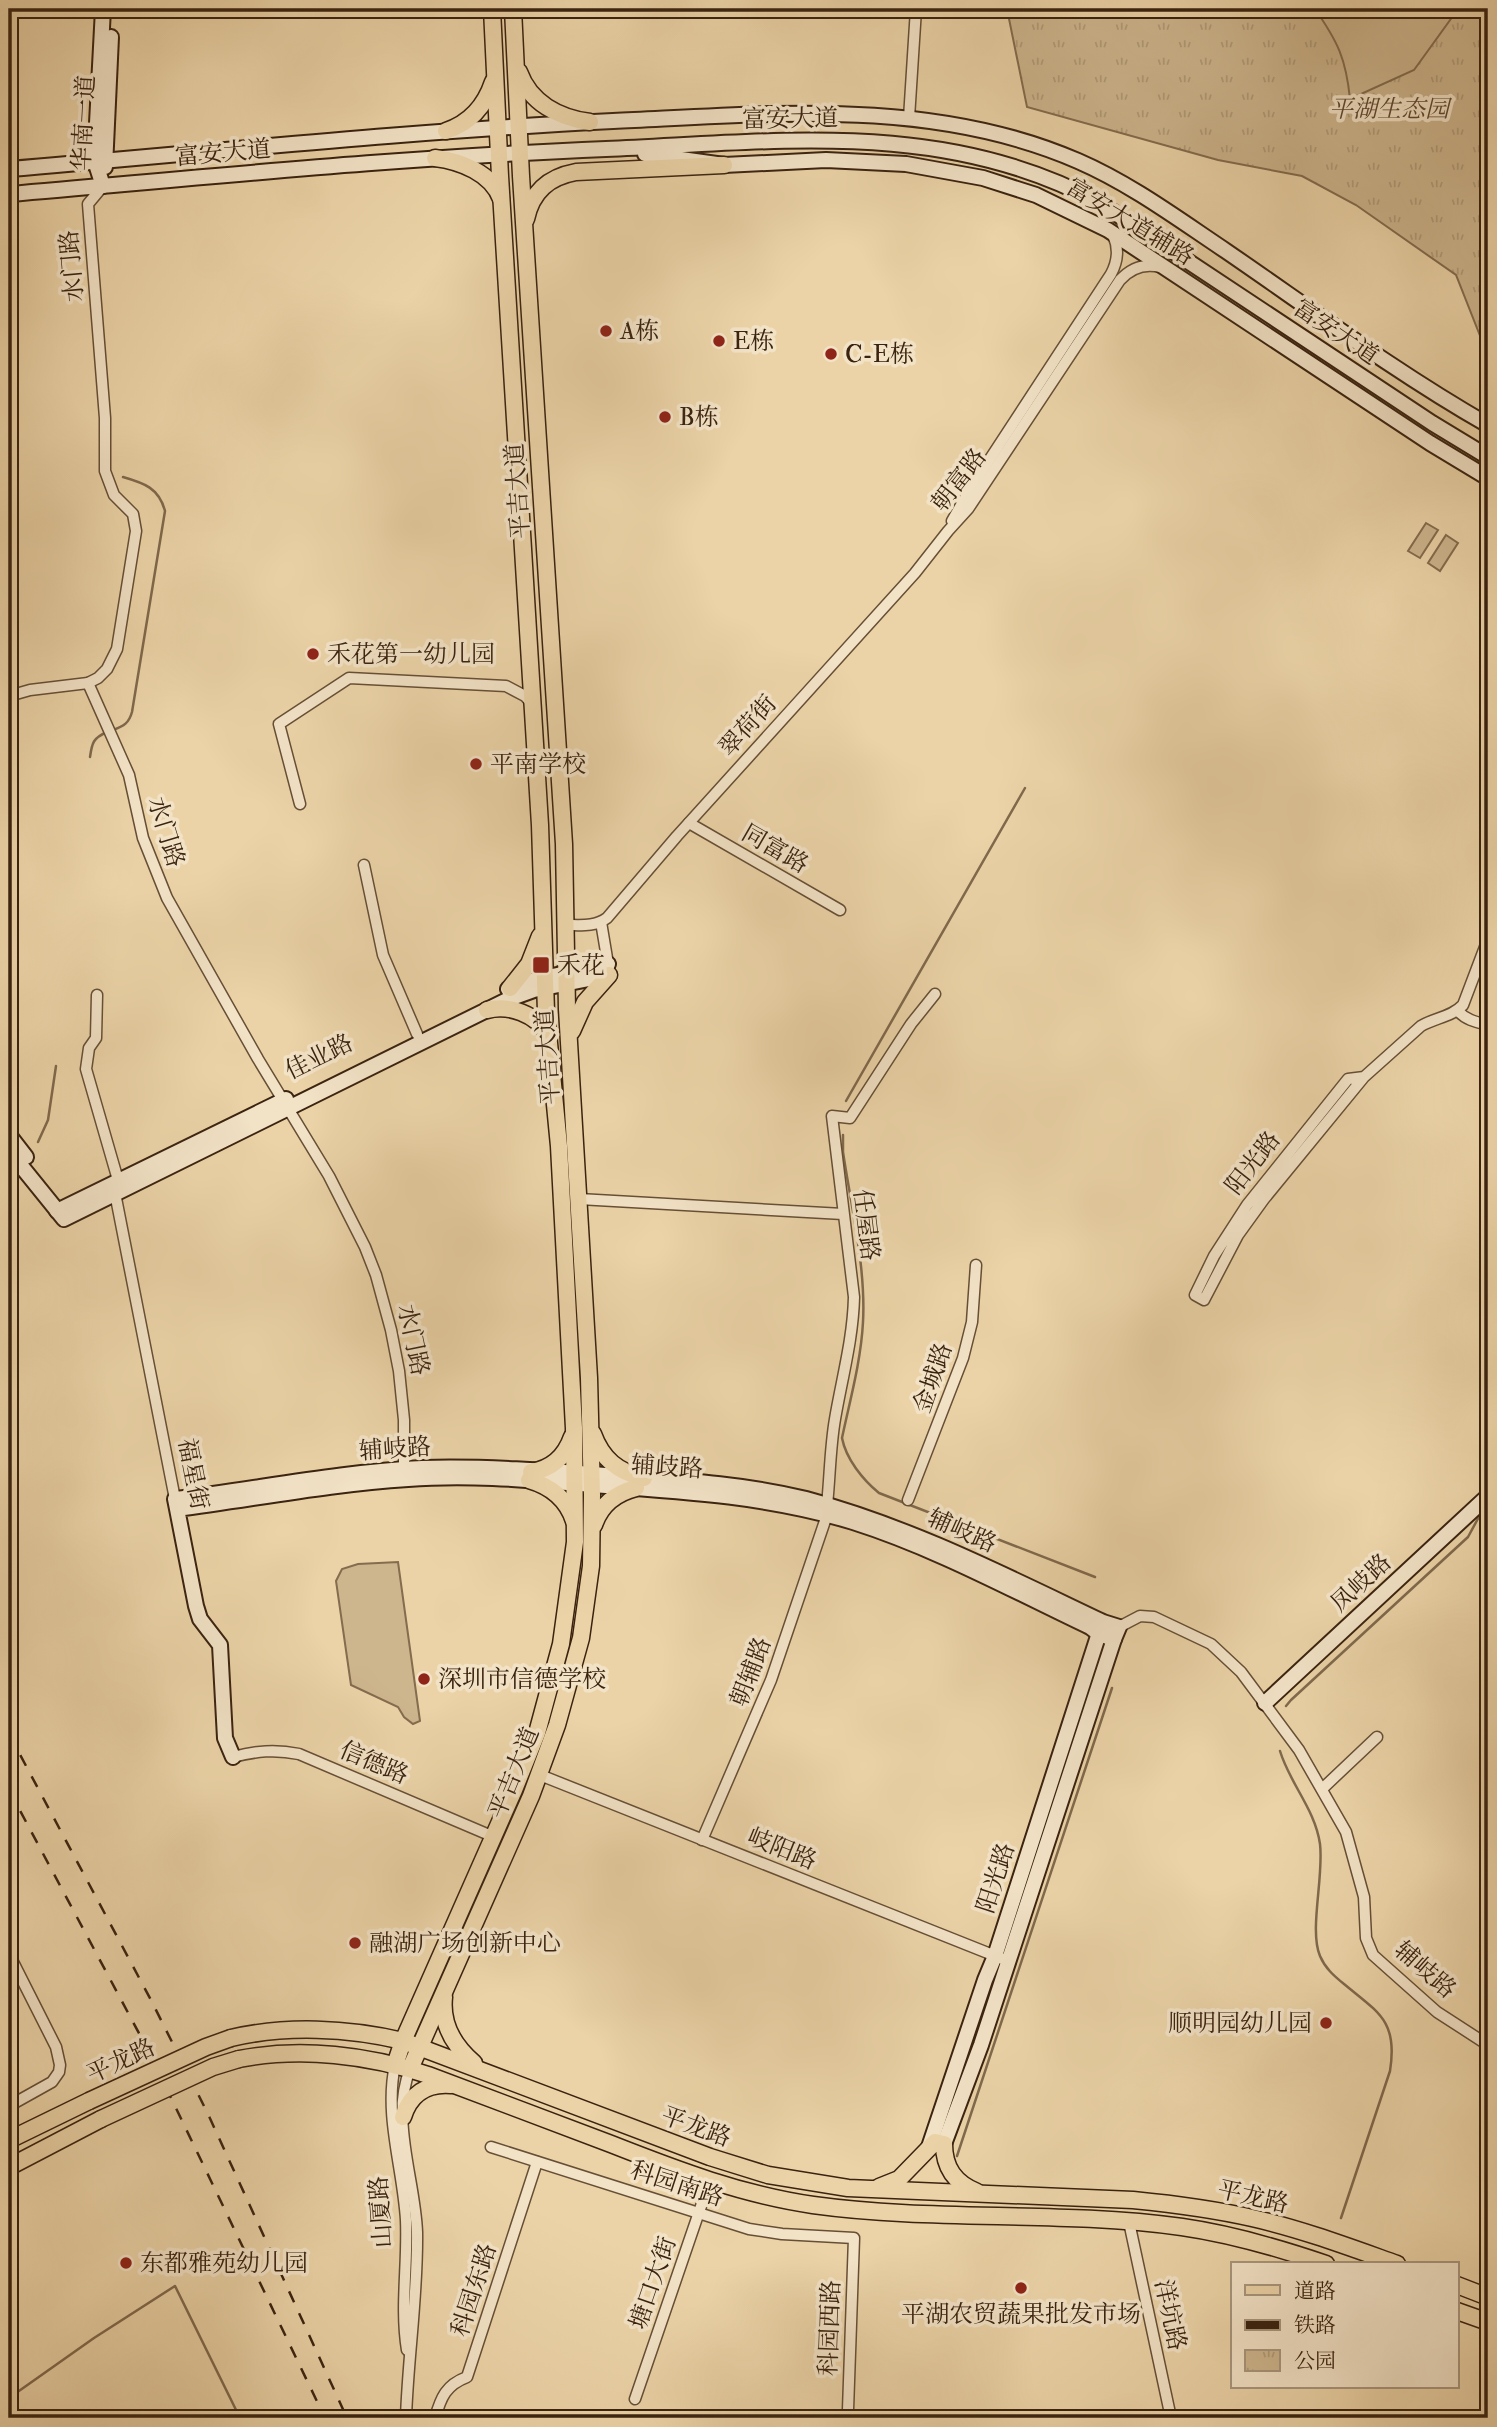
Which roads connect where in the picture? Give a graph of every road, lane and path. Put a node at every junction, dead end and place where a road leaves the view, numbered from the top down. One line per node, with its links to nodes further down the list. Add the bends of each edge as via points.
1 (103, 9): 18 (main road, 华南一道)
2 (113, 9): 18 (main road, 华南一道)
3 (492, 9): 7 (main road, 平吉大道)
4 (513, 9): 6 (main road, 平吉大道)
5 (916, 9): 8 (street)
6 (515, 57): 9 (main road, via 526,88 543,105 564,117); 10 (main road, 平吉大道)
7 (495, 73): 11 (main road, 平吉大道); 12 (main road, via 479,108 466,122)
8 (909, 118): 9 (main road, 富安大道, via 799,114); 32 (main road, 富安大道, via 1017,140 1122,183)
9 (590, 122): 10 (main road, 富安大道)
10 (518, 126): 11 (main road, 富安大道); 14 (main road, 平吉大道)
11 (498, 127): 12 (main road, 富安大道); 15 (main road, 平吉大道)
12 (446, 131): 16 (main road, 富安大道)
13 (612, 149): 14 (main road, 富安大道); 20 (main road, 富安大道辅路); 29 (main road, 富安大道, via 816,140 943,149 1029,171 1076,190)
14 (520, 153): 15 (main road, 富安大道); 28 (main road, 平吉大道)
15 (499, 154): 17 (main road, 富安大道); 26 (main road, 平吉大道)
16 (145, 157): 18 (main road, 富安大道); 22 (main road)
17 (435, 158): 22 (main road, 富安大道); 26 (main road, via 473,170 495,188)
18 (100, 161): 19 (main road, 富安大道); 23 (main road, 华南一道)
19 (50, 165): 21 (main road, 富安大道); 24 (main road)
20 (724, 165): 27 (main road, 富安大道辅路, via 853,160 930,167 1036,195); 28 (main road, via 562,174 533,198)
21 (9, 169)
22 (147, 182): 23 (main road, 富安大道)
23 (103, 186): 24 (main road, 富安大道); 37 (street, 水门路, via 88,204 106,418 105,471 114,495 132,514 136,531 117,649 107,669)
24 (53, 190): 25 (main road, 富安大道)
25 (9, 194)
26 (502, 202): 36 (main road, 平吉大道)
27 (1108, 230): 30 (main road, 富安大道辅路); 35 (street, 朝富路, via 1117,249 1111,274)
28 (524, 232): 44 (main road, 平吉大道)
29 (1172, 250): 31 (main road); 33 (main road, 富安大道)
30 (1167, 269): 31 (main road, 富安大道辅路); 35 (street, 朝富路, via 1144,265 1120,280 977,497)
31 (1246, 321): 34 (main road, 富安大道辅路)
32 (1488, 425)
33 (1488, 457)
34 (1488, 478)
35 (947, 531): 42 (street, 翠荷街, via 915,573)
36 (531, 668): 38 (street, via 524,678); 40 (main road, 平吉大道)
37 (88, 683): 39 (street); 65 (street, 水门路, via 129,775 143,838 159,881)
38 (506, 686): 40 (street); 41 (street, via 349,678 279,724)
39 (9, 696)
40 (533, 704): 45 (main road, 平吉大道)
41 (300, 804)
42 (689, 823): 46 (street, 同富路); 48 (street, 翠荷街)
43 (364, 865): 60 (street, via 383,955)
44 (566, 889): 45 (main road); 49 (main road, 平吉大道)
45 (542, 890): 47 (main road, 平吉大道)
46 (840, 910)
47 (543, 917): 53 (main road, 平吉大道); 54 (main road, via 534,954)
48 (601, 922): 49 (street); 51 (street)
49 (566, 925): 52 (main road, 平吉大道)
50 (1488, 939): 58 (street)
51 (609, 970): 52 (main road, 佳业路); 62 (main road, via 579,1011)
52 (567, 977): 53 (main road, 佳业路); 62 (main road, 平吉大道)
53 (545, 982): 54 (main road, 佳业路); 57 (main road, 佳业路); 61 (main road, 平吉大道)
54 (510, 988): 60 (main road, 佳业路)
55 (935, 994): 71 (street, 任屋路, via 850,1118 832,1116)
56 (97, 995): 68 (street, 福星街, via 96,1038 89,1048 86,1069)
57 (486, 1010): 61 (main road, via 521,1012); 65 (main road, 佳业路)
58 (1458, 1011): 59 (street); 73 (street, 阳光路, via 1421,1026 1364,1077 1252,1216)
59 (1488, 1024)
60 (417, 1034): 65 (main road, 佳业路)
61 (548, 1035): 64 (main road, 平吉大道)
62 (569, 1044): 63 (main road, 平吉大道)
63 (572, 1074): 64 (main road); 69 (main road, 平吉大道)
64 (552, 1075): 75 (main road, 平吉大道)
65 (285, 1104): 68 (main road, 佳业路); 76 (street, 水门路, via 346,1207 376,1276 399,1371)
66 (9, 1135): 70 (main road)
67 (9, 1150): 70 (main road)
68 (117, 1187): 70 (main road, 佳业路); 82 (street, 福星街)
69 (579, 1199): 71 (street); 74 (main road, 平吉大道)
70 (65, 1213)
71 (843, 1214): 83 (street, 任屋路, via 854,1321 834,1421)
72 (976, 1265): 81 (street, 金城路, via 972,1322 963,1358)
73 (1199, 1297)
74 (591, 1423): 78 (main road, 平吉大道); 79 (main road, via 609,1461)
75 (573, 1428): 77 (main road, via 561,1457); 78 (main road, 平吉大道)
76 (404, 1469): 77 (main road, 辅岐路, via 468,1468); 82 (main road, 辅岐路)
77 (530, 1476): 78 (main road, 辅岐路); 82 (main road, via 409,1478); 84 (main road, via 558,1496)
78 (584, 1479): 79 (main road, 辅歧路); 84 (main road, 平吉大道)
79 (640, 1483): 83 (main road, 辅歧路); 84 (main road, via 608,1501)
80 (1488, 1496): 87 (main road, 凤岐路)
81 (908, 1500)
82 (176, 1504): 89 (main road, 福星街, via 200,1619 220,1645 225,1738)
83 (827, 1510): 85 (main road, 辅歧路); 93 (street, 朝辅路, via 771,1680)
84 (584, 1530): 90 (main road, 平吉大道, via 591,1566 581,1638); 92 (main road, 平吉大道, via 549,1694)
85 (1101, 1628): 86 (main road, 辅歧路); 95 (main road, 阳光路)
86 (1116, 1633): 87 (street, 辅岐路, via 1147,1615 1199,1638 1231,1661); 95 (main road, 阳光路)
87 (1265, 1703): 91 (street, 辅岐路)
88 (1377, 1737): 91 (street)
89 (233, 1757): 92 (street, 信德路, via 261,1750 299,1754)
90 (540, 1775): 93 (street, 岐阳路); 96 (main road, 平吉大道)
91 (1322, 1789): 98 (street, 辅岐路, via 1349,1840 1373,1955 1437,2012)
92 (494, 1837): 97 (main road, 平吉大道)
93 (702, 1840): 95 (street, 岐阳路)
94 (9, 1954): 103 (street, via 56,2047 60,2065 52,2082)
95 (1002, 1958): 106 (main road, 阳光路)
96 (446, 1989): 99 (main road, 平吉大道); 101 (main road, via 443,2015 449,2033 463,2053)
97 (403, 2041): 99 (main road, 平龙路); 100 (main road, 平吉大道); 105 (main road, 平龙路, bridge, via 308,2030 231,2038)
98 (1488, 2045)
99 (420, 2046): 100 (main road, 平吉大道); 101 (main road, 平龙路)
100 (403, 2067): 102 (main road, 平龙路); 104 (street, 山厦路); 109 (main road, 平龙路, bridge, via 306,2053 239,2059 101,2119); 122 (street, 山厦路, via 391,2105 406,2218 404,2330)
101 (484, 2070): 111 (main road, 平龙路, via 742,2168 794,2181)
102 (457, 2086): 104 (main road, via 434,2085 416,2094); 110 (main road, 平龙路)
103 (9, 2106)
104 (403, 2117): 122 (street, 山厦路, via 417,2233)
105 (9, 2140)
106 (936, 2146): 111 (main road, via 899,2179); 112 (main road, via 951,2173 966,2187)
107 (491, 2147): 108 (street, 科园南路)
108 (537, 2162): 113 (street, 科园南路); 125 (street, 科园东路, via 467,2378 443,2393)
109 (9, 2167)
110 (710, 2180): 113 (street, 塘口大街); 114 (main road, 平龙路, via 753,2194 816,2205)
111 (870, 2189): 112 (main road, 平龙路)
112 (985, 2195): 117 (main road, 平龙路, via 1133,2200 1198,2208 1291,2228)
113 (699, 2213): 115 (street, 科园南路, via 749,2229); 123 (street, 塘口大街)
114 (1129, 2222): 116 (main road, 平龙路, via 1225,2235); 127 (street, 洋坑路)
115 (854, 2238): 126 (street, 科园西路)
116 (1319, 2262)
117 (1391, 2262)
118 (1458, 2286): 119 (main road)
119 (1488, 2297)
120 (1458, 2311): 121 (main road)
121 (1488, 2322)
122 (408, 2357): 124 (street, 山厦路)
123 (635, 2399)
124 (406, 2418)
125 (435, 2418)
126 (845, 2418)
127 (1171, 2418)

